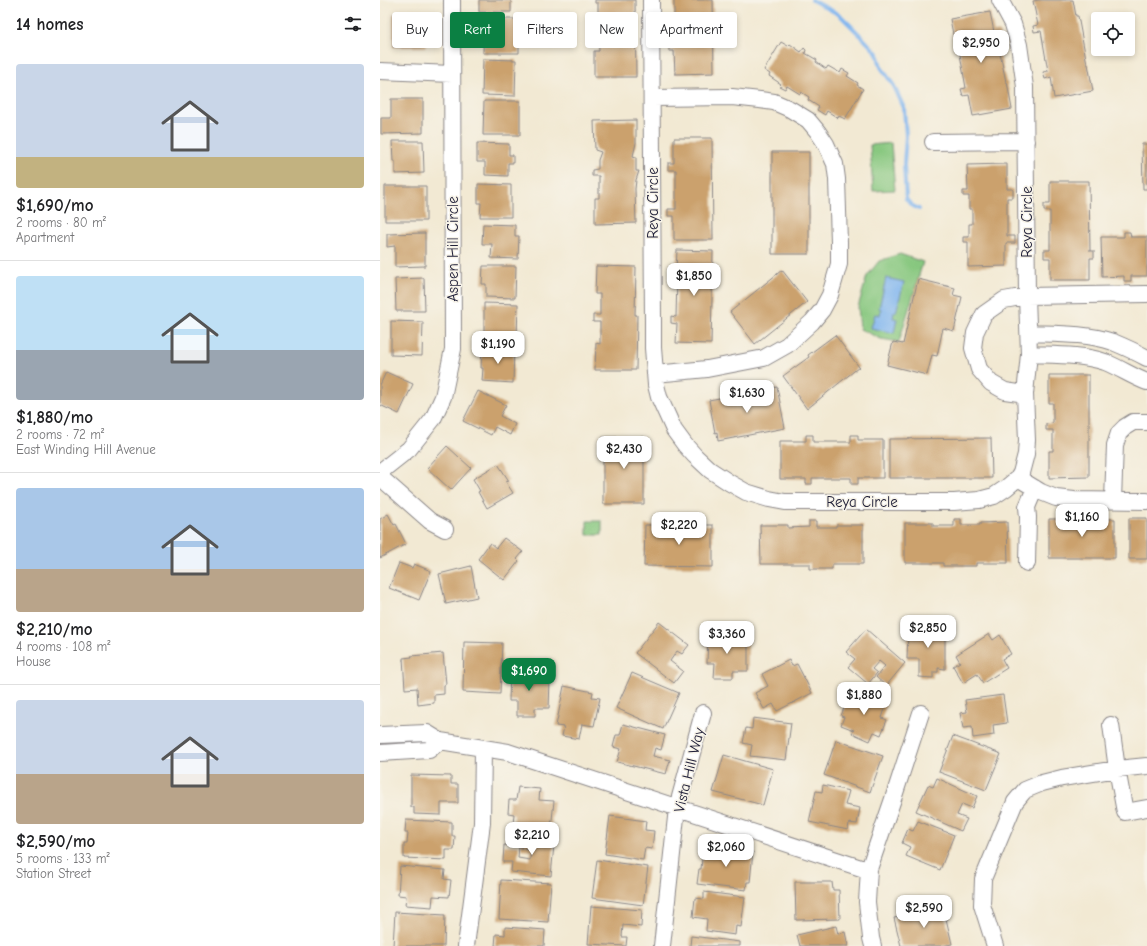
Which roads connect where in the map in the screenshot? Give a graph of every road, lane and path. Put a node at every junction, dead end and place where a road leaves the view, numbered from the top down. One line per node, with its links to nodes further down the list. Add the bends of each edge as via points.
1 (452, 0): 5 (street, Aspen Hill Circle)
2 (651, 0): 6 (street, Reya Circle)
3 (1000, 0): 8 (street, Reya Circle, via 1013,24 1019,45 1025,87)
4 (380, 71): 5 (street)
5 (452, 74): 18 (street, Aspen Hill Circle, via 453,349 443,397 433,419 409,449)
6 (652, 98): 14 (street, Reya Circle); 14 (street, via 732,97 760,100 774,102 808,120 826,144 834,164 837,179 839,242 839,264 830,295 812,322 787,346 764,358 707,369)
7 (933, 142): 8 (street)
8 (1026, 142): 10 (street, Reya Circle)
9 (1147, 294): 10 (street)
10 (1027, 296): 11 (street, Reya Circle); 16 (street, via 1004,300 984,314 975,333 973,348 979,368 991,383 1005,391)
11 (1028, 333): 12 (street, Reya Circle); 13 (street, via 1087,336 1112,342)
12 (1029, 354): 15 (street, via 1079,357 1105,362); 16 (street, Reya Circle)
13 (1147, 358)
14 (655, 374): 20 (street, Reya Circle, via 659,397 674,430 695,456 730,483 746,492 769,499 785,502 980,500 994,496)
15 (1147, 382)
16 (1025, 394): 20 (street, Reya Circle, via 1026,454)
17 (1147, 422): 22 (street, via 1133,422 1119,433 1115,445)
18 (380, 472)
19 (380, 477): 24 (street, via 430,521)
20 (1018, 478): 21 (street)
21 (1035, 488): 22 (street, via 1056,498); 25 (street, via 1027,507)
22 (1113, 500): 23 (street)
23 (1147, 501)
24 (446, 529)
25 (1027, 563)
26 (703, 713): 36 (street, Vista Hill Way)
27 (921, 713): 38 (street)
28 (1111, 725): 35 (street)
29 (380, 735): 30 (street, via 427,733)
30 (440, 741): 31 (street); 32 (street, via 429,750)
31 (483, 748): 36 (street, via 508,752); 39 (street, via 482,822)
32 (380, 753)
33 (1147, 759): 35 (street)
34 (1147, 766): 35 (street)
35 (1117, 769): 37 (street, via 1125,812); 42 (street, via 1042,783 1025,790 1015,802 982,879 982,905)
36 (677, 808): 38 (street); 40 (street, Vista Hill Way)
37 (1147, 808)
38 (869, 869): 41 (street, via 867,902)
39 (466, 946)
40 (662, 946)
41 (873, 946)
42 (995, 946)

